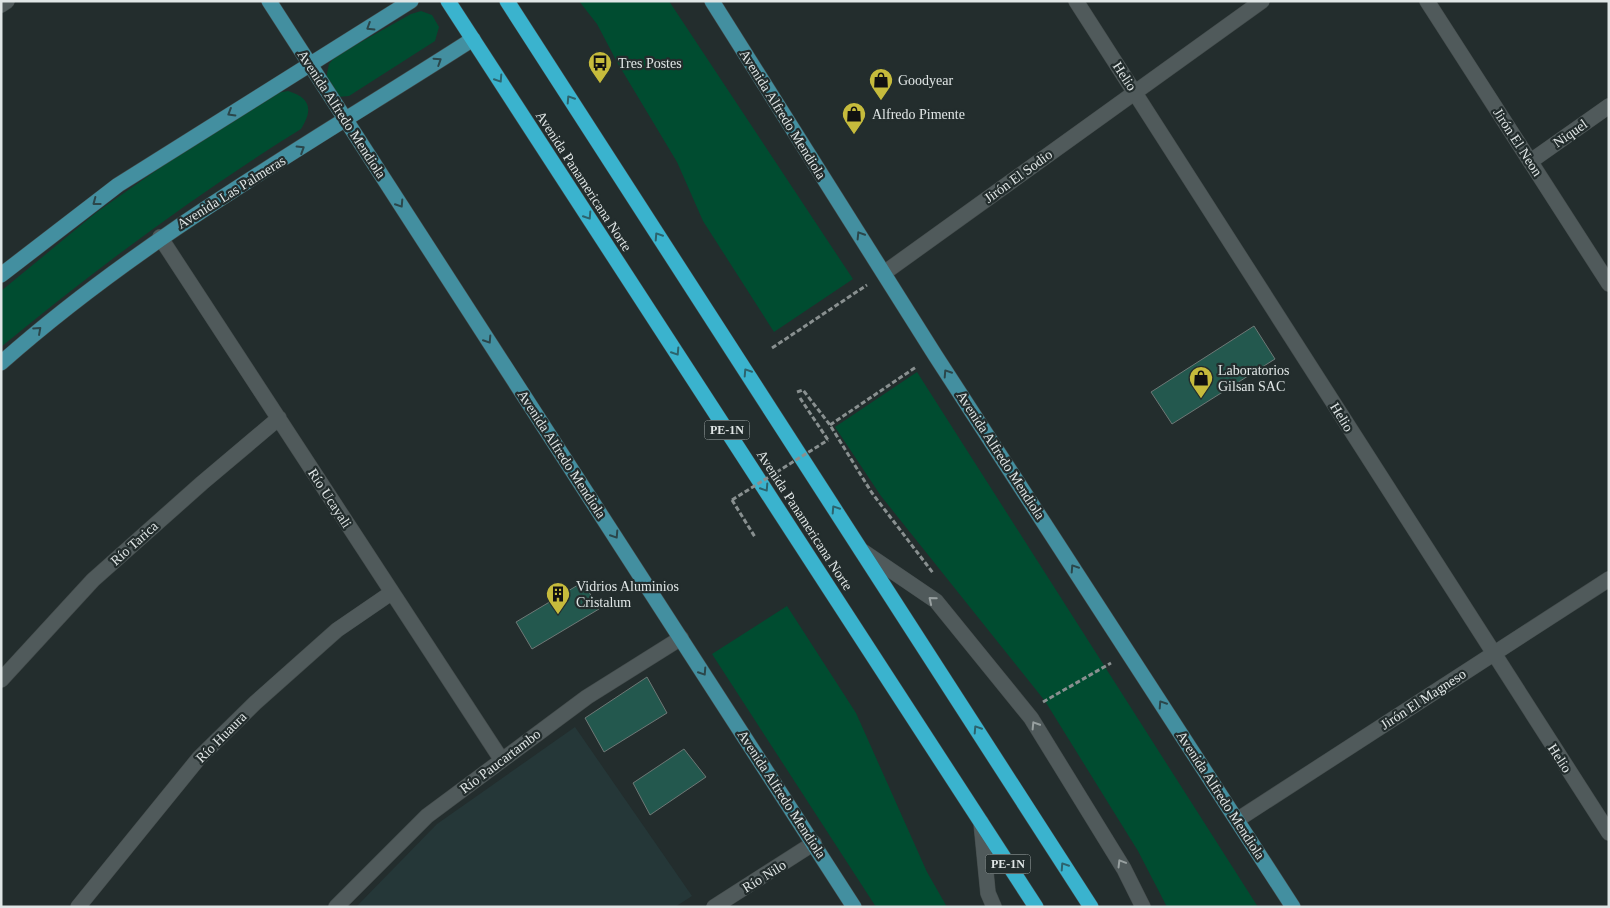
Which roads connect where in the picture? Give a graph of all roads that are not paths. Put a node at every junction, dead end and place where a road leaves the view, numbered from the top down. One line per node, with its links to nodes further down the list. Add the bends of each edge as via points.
1 (8, 1): 10 (street)
2 (269, 1): 12 (main road, Avenida Alfredo Mendiola)
3 (411, 1): 12 (main road, one-way to 12)
4 (448, 1): 11 (highway, Avenida Panamericana Norte / PE-1N)
5 (507, 1): 23 (highway, one-way to 5)
6 (712, 1): 18 (main road, Avenida Alfredo Mendiola, one-way to 6)
7 (1076, 1): 13 (street, Helio)
8 (1262, 1): 13 (street, Jirón El Sodio)
9 (1427, 1): 16 (street, Jirón El Neon)
10 (1, 5)
11 (473, 39): 15 (main road, Avenida Las Palmeras, one-way to 11); 31 (highway, Avenida Panamericana Norte / PE-1N, one-way to 31)
12 (310, 65): 15 (main road, Avenida Alfredo Mendiola); 19 (main road, one-way to 19, via 118,185)
13 (1135, 92): 18 (street, Jirón El Sodio); 27 (street, Helio)
14 (1609, 106): 16 (street, Niquel)
15 (346, 120): 17 (main road, Avenida Las Palmeras, one-way to 15); 26 (main road, Avenida Alfredo Mendiola, one-way to 26)
16 (1531, 161): 20 (street, Jirón El Neon)
17 (160, 237): 21 (main road, Avenida Las Palmeras, one-way to 17, via 47,322); 22 (street, Río Ucayali)
18 (884, 273): 30 (main road, Avenida Alfredo Mendiola, one-way to 18)
19 (1, 275)
20 (1609, 284)
21 (1, 363)
22 (279, 418): 25 (street, Río Ucayali); 28 (street, Río Tarica, via 93,580)
23 (861, 550): 40 (highway, one-way to 23); 41 (street, one-way to 23, via 1124,869 1031,718 936,602)
24 (1609, 579): 27 (street, Jirón El Magneso)
25 (391, 593): 29 (street, Río Ucayali); 34 (street, Río Huaura, via 337,630 254,703 199,758)
26 (682, 638): 29 (street, Río Paucartambo, via 586,697); 33 (main road, Avenida Alfredo Mendiola, one-way to 33)
27 (1492, 654): 30 (street, Jirón El Magneso); 32 (street, Helio)
28 (1, 680)
29 (501, 759): 35 (street, Río Paucartambo, via 427,816)
30 (1237, 820): 42 (main road, Avenida Alfredo Mendiola)
31 (981, 822): 38 (street, via 988,893); 39 (highway, Avenida Panamericana Norte / PE-1N)
32 (1609, 833)
33 (814, 844): 36 (street, Río Nilo); 37 (main road, Avenida Alfredo Mendiola)
34 (78, 907)
35 (336, 907)
36 (714, 907)
37 (854, 907)
38 (994, 907)
39 (1036, 907)
40 (1091, 907)
41 (1143, 907)
42 (1293, 907)

